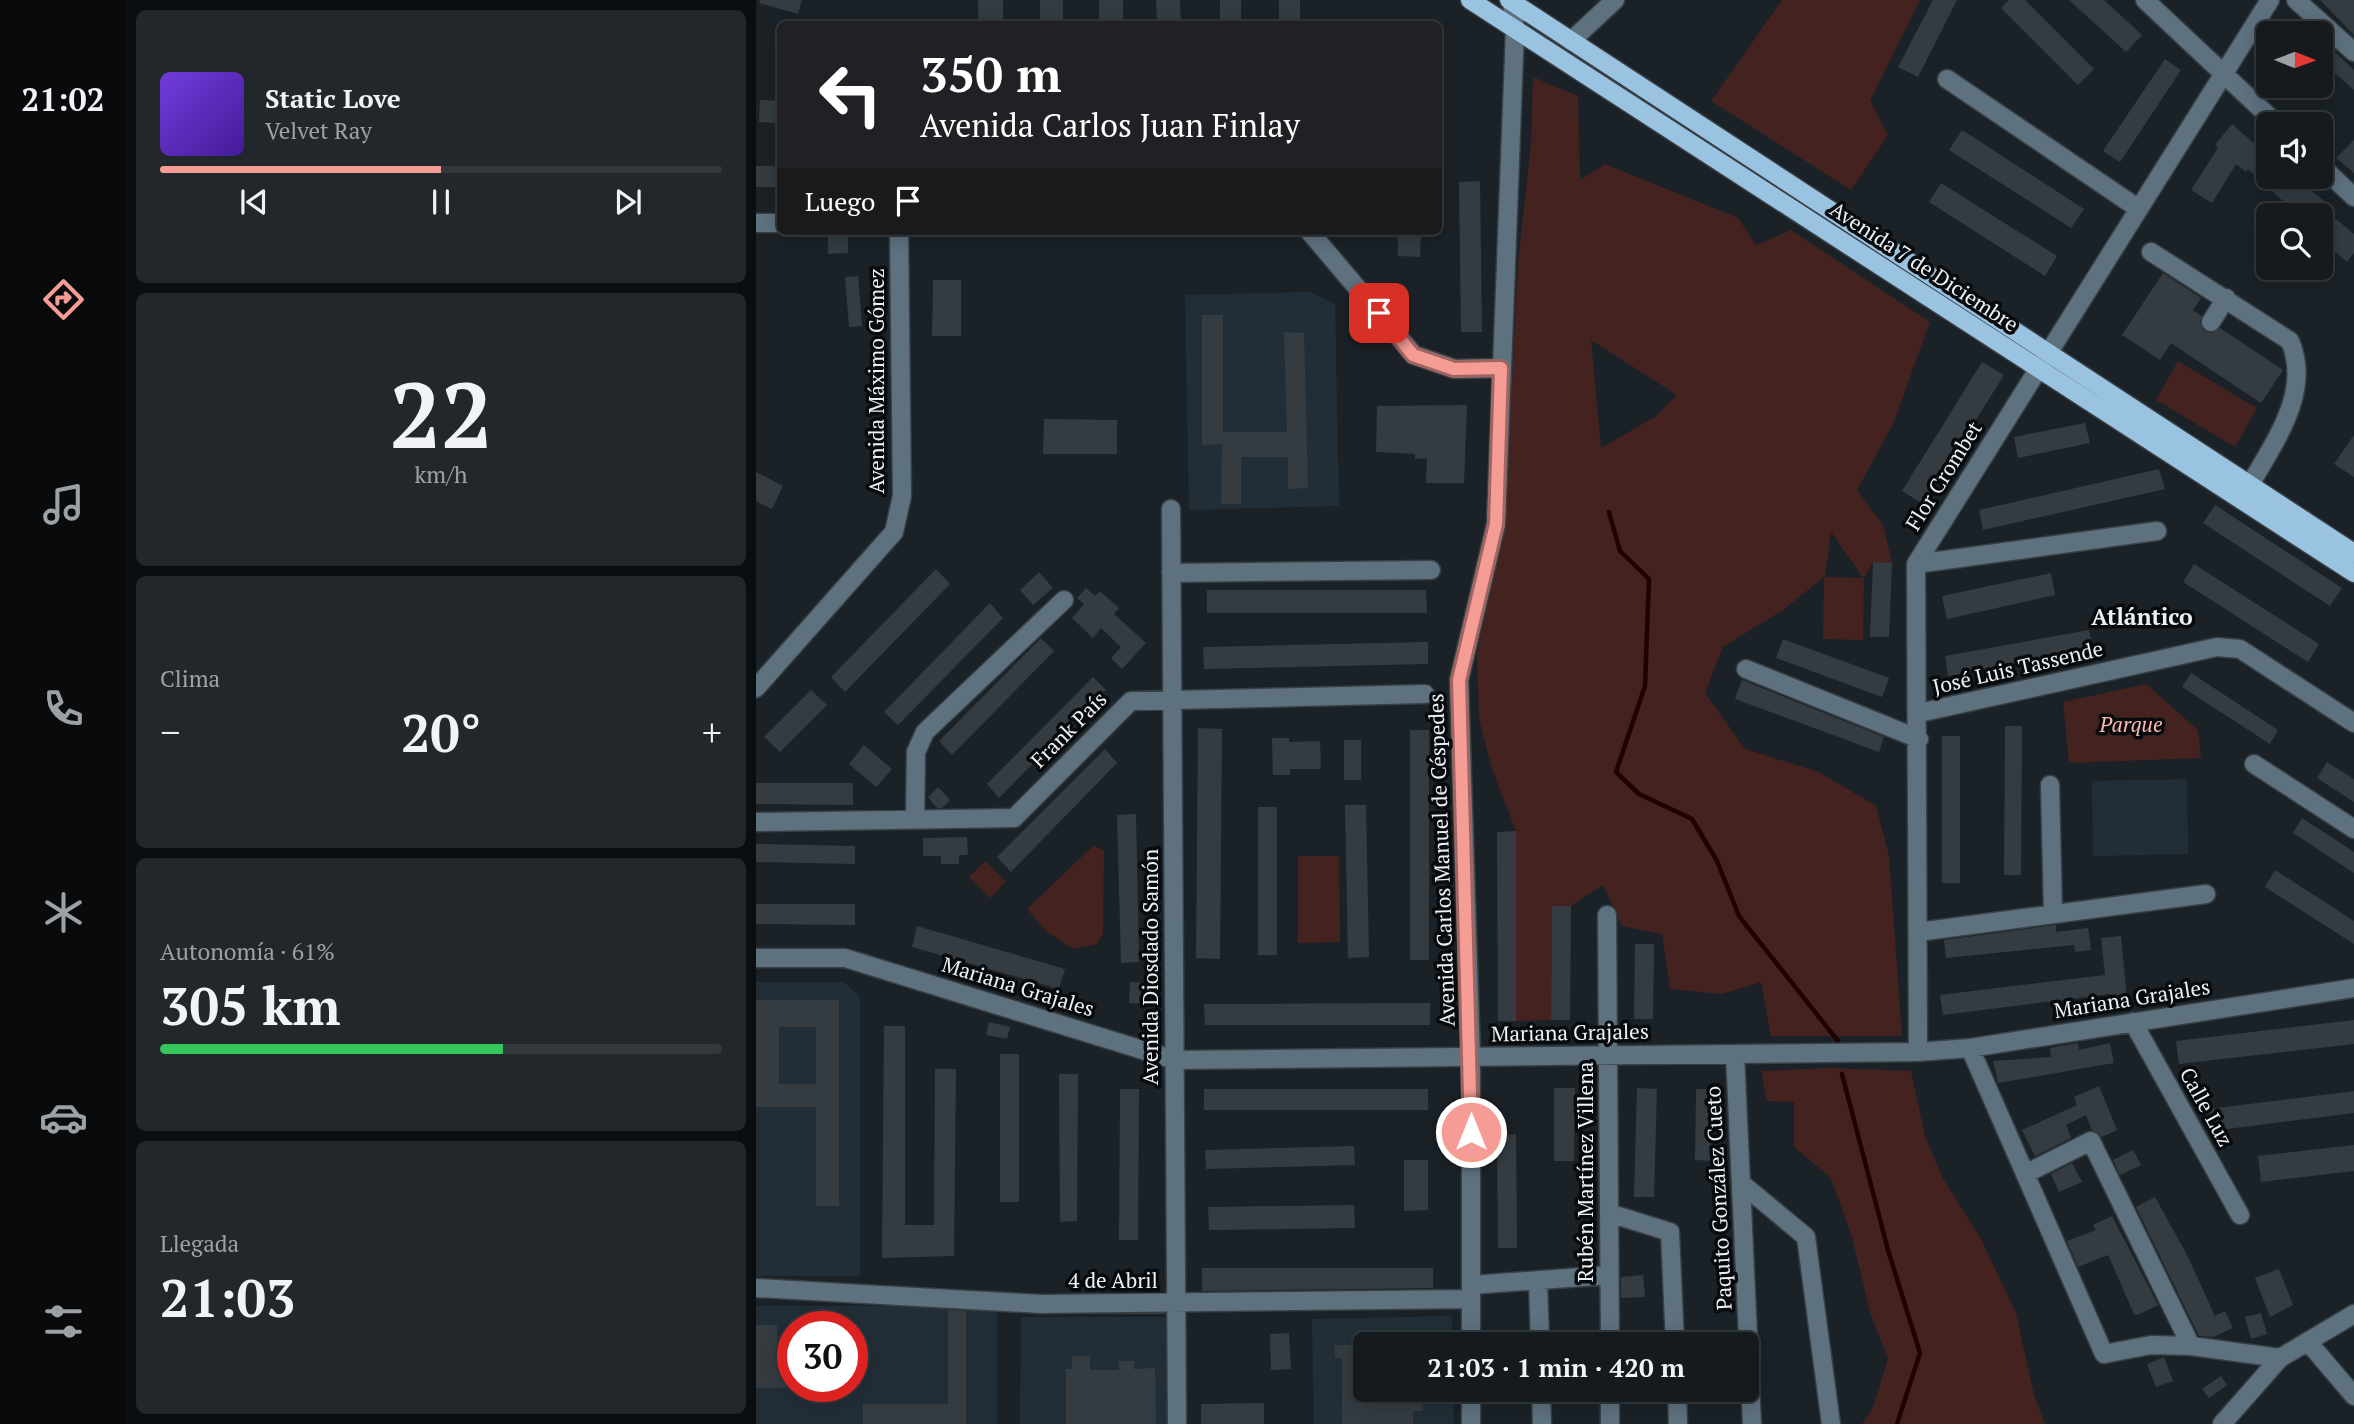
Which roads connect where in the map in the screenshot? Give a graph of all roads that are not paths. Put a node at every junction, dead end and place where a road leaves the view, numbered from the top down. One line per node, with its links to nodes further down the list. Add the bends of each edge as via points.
1 (1470, 0): 7 (main road, Avenida 7 de Diciembre)
2 (1615, 0): 8 (street)
3 (2145, 0): 10 (street)
4 (2270, 0): 10 (street, Flor Crombet)
5 (2296, 0): 9 (street)
6 (1511, 1): 7 (street, Avenida Carlos Manuel de Céspedes); 8 (main road, Avenida 7 de Diciembre)
7 (1515, 29): 23 (main road, Avenida 7 de Diciembre); 24 (street, Avenida Carlos Manuel de Céspedes)
8 (1571, 41): 23 (main road, Avenida 7 de Diciembre)
9 (2354, 52)
10 (2224, 74): 12 (street); 15 (street, Flor Crombet)
11 (1947, 79): 15 (street)
12 (2264, 112)
13 (2333, 177): 14 (street)
14 (2354, 197)
15 (2139, 209): 23 (street, Flor Crombet)
16 (756, 223): 17 (street)
17 (777, 223)
18 (899, 235): 35 (street, Avenida Máximo Gómez, via 902,496 894,531)
19 (1312, 235): 24 (street, via 1413,355 1454,369)
20 (2151, 252): 21 (street)
21 (2226, 298): 22 (street); 25 (street, via 2290,341 2297,359 2298,377 2287,417)
22 (2211, 322)
23 (2043, 361): 25 (main road, Avenida 7 de Diciembre); 29 (street, Flor Crombet); 31 (main road, Avenida 7 de Diciembre)
24 (1501, 368): 57 (street, Avenida Carlos Manuel de Céspedes, via 1496,524 1459,680)
25 (2250, 485): 28 (main road, Avenida 7 de Diciembre)
26 (1171, 509): 32 (street, Avenida Diosdado Samón)
27 (2157, 531): 29 (street)
28 (2354, 553)
29 (1916, 564): 38 (street, Flor Crombet)
30 (1431, 570): 32 (street)
31 (2354, 572)
32 (1171, 573): 37 (street, Avenida Diosdado Samón)
33 (1064, 600): 43 (street, via 925,732 916,752)
34 (1746, 669): 40 (street)
35 (756, 688)
36 (1425, 694): 37 (street, Frank País)
37 (1172, 700): 43 (street, Frank País, via 1131,701 1014,818); 58 (street, Avenida Diosdado Samón)
38 (1919, 713): 39 (street, José Luis Tassende, via 2217,647 2240,649); 40 (street, Flor Crombet)
39 (2354, 723)
40 (1919, 739): 49 (street, Flor Crombet)
41 (2254, 764): 45 (street)
42 (2050, 785): 47 (street)
43 (915, 819): 44 (street, Frank País)
44 (756, 822)
45 (2354, 830)
46 (2207, 894): 47 (street)
47 (2053, 913): 49 (street)
48 (1607, 915): 56 (street, Rubén Martínez Villena)
49 (1918, 932): 54 (street, Flor Crombet)
50 (756, 958): 58 (street, Mariana Grajales, via 845,958)
51 (2354, 988): 52 (street, Mariana Grajales)
52 (2133, 1022): 53 (street, Mariana Grajales); 62 (street, Calle Luz)
53 (1970, 1048): 54 (street, Mariana Grajales); 59 (street)
54 (1918, 1052): 55 (street, Mariana Grajales)
55 (1735, 1054): 56 (street, Mariana Grajales); 60 (street, Paquito González Cueto)
56 (1608, 1055): 57 (street, Mariana Grajales); 61 (street, Rubén Martínez Villena)
57 (1471, 1056): 58 (street, Mariana Grajales); 66 (street, Avenida Carlos Manuel de Céspedes)
58 (1175, 1060): 67 (street, Avenida Diosdado Samón)
59 (2025, 1174): 74 (street, via 2104,1354 2151,1345); 74 (street, via 2091,1141)
60 (1741, 1183): 86 (street, Paquito González Cueto); 87 (street, via 1806,1237)
61 (1609, 1213): 63 (street, Rubén Martínez Villena); 72 (street, via 1670,1232)
62 (2240, 1215)
63 (1609, 1275): 64 (street, 4 de Abril); 71 (street, Rubén Martínez Villena)
64 (1538, 1280): 66 (street, 4 de Abril); 70 (street)
65 (756, 1289): 67 (street, 4 de Abril, via 1041,1304)
66 (1471, 1292): 67 (street, 4 de Abril); 69 (street, Avenida Carlos Manuel de Céspedes)
67 (1177, 1304): 81 (street, Avenida Diosdado Samón)
68 (2354, 1314): 73 (street)
69 (1471, 1332)
70 (1540, 1332)
71 (1609, 1332)
72 (1674, 1332)
73 (2309, 1343): 75 (street); 76 (street)
74 (2191, 1346): 75 (street)
75 (2280, 1358): 88 (street)
76 (2354, 1396)
77 (1471, 1402): 82 (street)
78 (1541, 1402): 83 (street)
79 (1610, 1402): 84 (street)
80 (1677, 1402): 85 (street)
81 (1177, 1424)
82 (1471, 1424)
83 (1542, 1424)
84 (1610, 1424)
85 (1678, 1424)
86 (1752, 1424)
87 (1831, 1424)
88 (2222, 1424)

